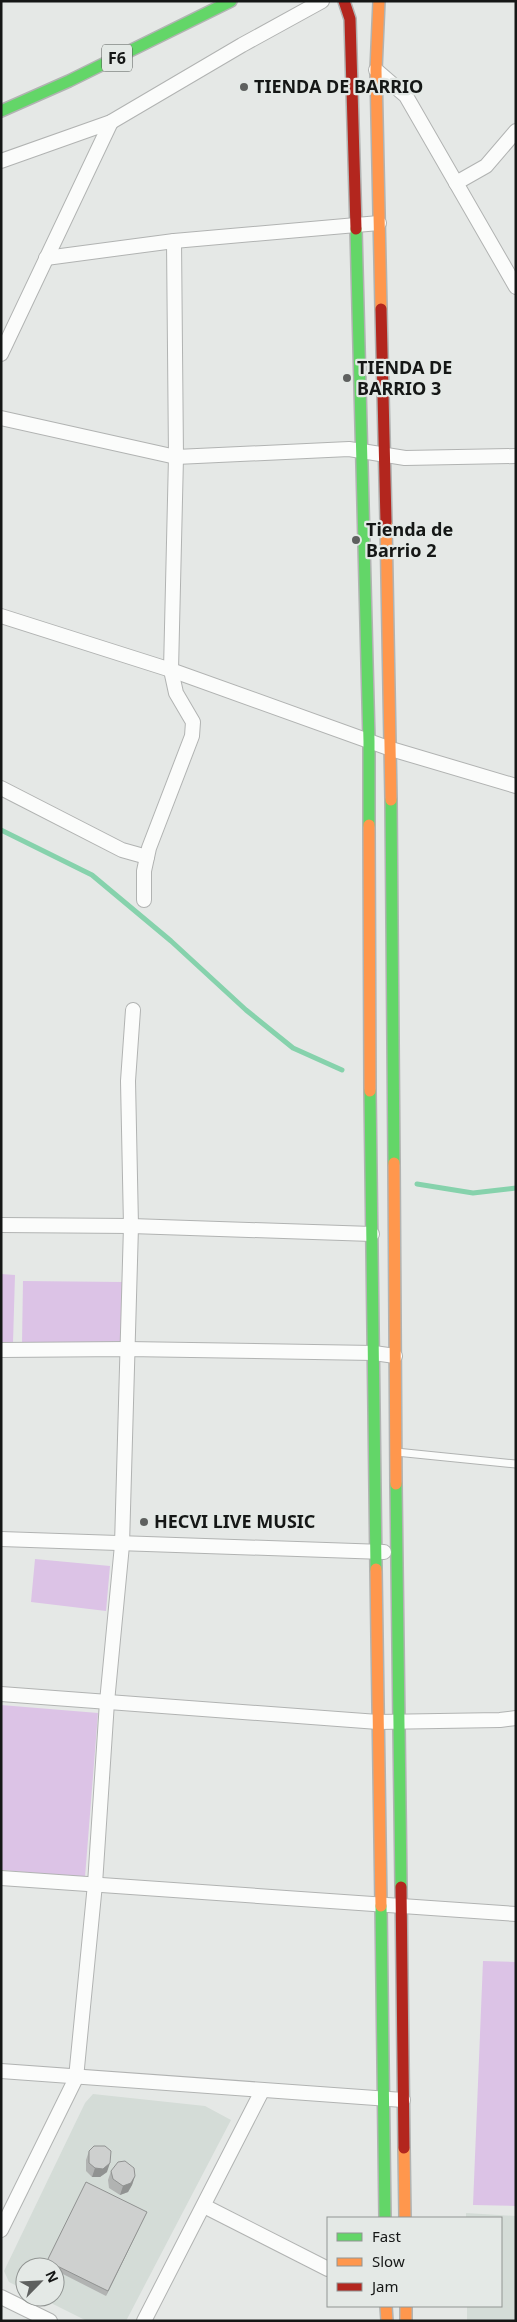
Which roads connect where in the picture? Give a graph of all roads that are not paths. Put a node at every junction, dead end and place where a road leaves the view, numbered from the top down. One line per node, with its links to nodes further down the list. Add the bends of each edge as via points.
1 (193, 1): 6 (street)
2 (231, 1): 6 (main road, F6)
3 (322, 1): 9 (street)
4 (344, 1): 14 (main road, via 350,19)
5 (379, 1): 7 (main road)
6 (201, 17): 8 (main road, F6)
7 (376, 70): 12 (street, via 406,96); 13 (main road)
8 (1, 112)
9 (111, 122): 11 (street); 16 (street)
10 (516, 131): 12 (street, via 486,166)
11 (1, 161)
12 (456, 183): 17 (street)
13 (379, 223): 14 (street); 21 (main road)
14 (356, 225): 15 (street); 20 (main road)
15 (174, 241): 16 (street); 23 (street)
16 (46, 258): 18 (street)
17 (516, 287)
18 (1, 354)
19 (1, 418): 23 (street)
20 (362, 451): 21 (street); 23 (street); 26 (main road)
21 (385, 455): 22 (street, via 405,458); 27 (main road)
22 (516, 456)
23 (176, 457): 25 (street)
24 (1, 616): 25 (street)
25 (171, 670): 26 (street); 30 (street, via 176,693 193,722 192,736)
26 (369, 742): 27 (street); 35 (main road)
27 (391, 749): 28 (street); 39 (main road)
28 (516, 786)
29 (1, 788): 30 (street, via 122,850)
30 (148, 857): 31 (street, via 144,871)
31 (144, 900)
32 (133, 1010): 34 (street, via 128,1081)
33 (1, 1225): 34 (street)
34 (131, 1226): 35 (street); 36 (street)
35 (372, 1234): 38 (main road)
36 (127, 1349): 37 (street); 38 (street); 43 (street)
37 (1, 1350)
38 (374, 1353): 39 (street); 44 (main road)
39 (395, 1356): 40 (main road)
40 (396, 1452): 41 (lane); 45 (main road)
41 (516, 1464)
42 (1, 1539): 43 (street)
43 (122, 1545): 44 (street); 47 (street)
44 (377, 1551): 45 (street); 49 (main road)
45 (397, 1554): 50 (main road)
46 (1, 1694): 47 (street)
47 (107, 1702): 49 (street); 52 (street)
48 (516, 1718): 50 (street)
49 (378, 1722): 50 (street); 53 (main road)
50 (400, 1723): 54 (main road)
51 (1, 1878): 52 (street)
52 (95, 1884): 53 (street); 57 (street)
53 (380, 1906): 54 (street); 59 (main road)
54 (401, 1907): 55 (street); 60 (main road)
55 (516, 1914)
56 (1, 2071): 57 (street)
57 (76, 2078): 58 (street); 64 (street)
58 (262, 2091): 59 (street); 61 (street)
59 (383, 2099): 60 (street); 62 (main road)
60 (404, 2100): 63 (main road)
61 (204, 2206): 65 (street); 70 (street)
62 (385, 2217)
63 (405, 2217)
64 (1, 2230)
65 (327, 2268)
66 (1, 2297): 69 (street)
67 (386, 2307): 71 (main road)
68 (406, 2307): 72 (main road)
69 (50, 2321)
70 (144, 2321)
71 (386, 2321)
72 (406, 2321)

